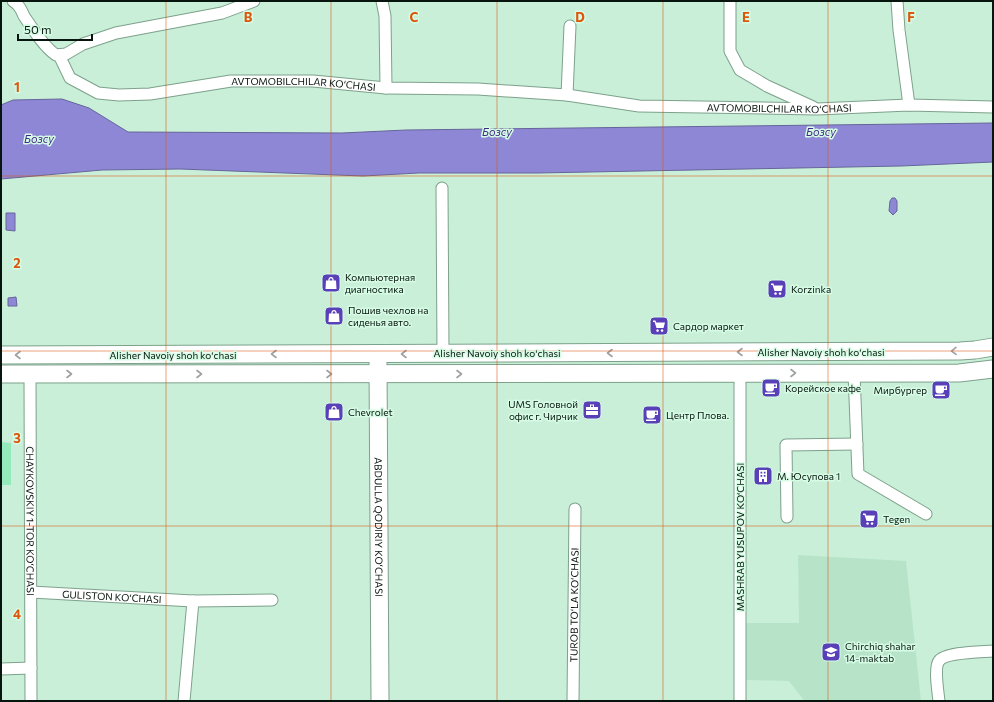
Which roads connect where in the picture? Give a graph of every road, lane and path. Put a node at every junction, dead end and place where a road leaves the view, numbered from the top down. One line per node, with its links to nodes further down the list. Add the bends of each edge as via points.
1 (13, 1): 7 (street, via 49,50)
2 (254, 1): 7 (street, via 222,13 116,33)
3 (382, 1): 8 (street, via 385,16)
4 (730, 1): 12 (street, via 730,51 740,70 767,86)
5 (897, 1): 10 (street)
6 (570, 26): 9 (street)
7 (59, 55): 8 (street, AVTOMOBILCHILAR KO‘CHASI, via 70,78 98,93 150,94 231,81 313,81)
8 (386, 88): 9 (street, AVTOMOBILCHILAR KO‘CHASI, via 478,89)
9 (567, 95): 12 (street, AVTOMOBILCHILAR KO‘CHASI, via 639,106)
10 (909, 105): 11 (street, AVTOMOBILCHILAR KO‘CHASI); 12 (street, AVTOMOBILCHILAR KO‘CHASI)
11 (993, 107)
12 (817, 108)
13 (442, 188): 16 (street)
14 (993, 347): 16 (main road, Alisher Navoiy shoh koʻchasi, one-way to 16, via 960,351)
15 (378, 354): 16 (main road, Alisher Navoiy shoh koʻchasi, one-way to 15); 17 (main road, Alisher Navoiy shoh koʻchasi, one-way to 17); 23 (main road, ABDULLA QODIRIY KO‘CHASI)
16 (443, 354)
17 (1, 355)
18 (993, 369): 20 (main road, Alisher Navoiy shoh koʻchasi, via 959,373)
19 (740, 373): 20 (main road, Alisher Navoiy shoh koʻchasi, one-way to 20); 23 (main road, Alisher Navoiy shoh koʻchasi, one-way to 19); 38 (street, MASHRAB YUSUPOV KO‘CHASI)
20 (854, 373): 24 (street)
21 (1, 374): 22 (main road, Alisher Navoiy shoh koʻchasi)
22 (30, 374): 23 (main road, Alisher Navoiy shoh koʻchasi, one-way to 23); 28 (street, CHAYKOVSKIY 1-TOR KO‘CHASI)
23 (378, 374): 36 (main road, ABDULLA QODIRIY KO‘CHASI)
24 (857, 444): 26 (street, via 858,474); 27 (street, via 786,445)
25 (574, 509): 37 (street, TUROB TO‘LA KO‘CHASI)
26 (926, 514)
27 (787, 517)
28 (31, 592): 30 (street, GULISTON KO‘CHASI); 32 (street, CHAYKOVSKIY 1-TOR KO‘CHASI)
29 (272, 600): 30 (street, GULISTON KO‘CHASI)
30 (193, 601): 35 (street)
31 (993, 651): 39 (street, via 945,656 938,661 936,668)
32 (31, 668): 33 (street); 34 (street, CHAYKOVSKIY 1-TOR KO‘CHASI)
33 (1, 669)
34 (31, 701)
35 (184, 701)
36 (380, 701)
37 (573, 701)
38 (740, 701)
39 (939, 701)

